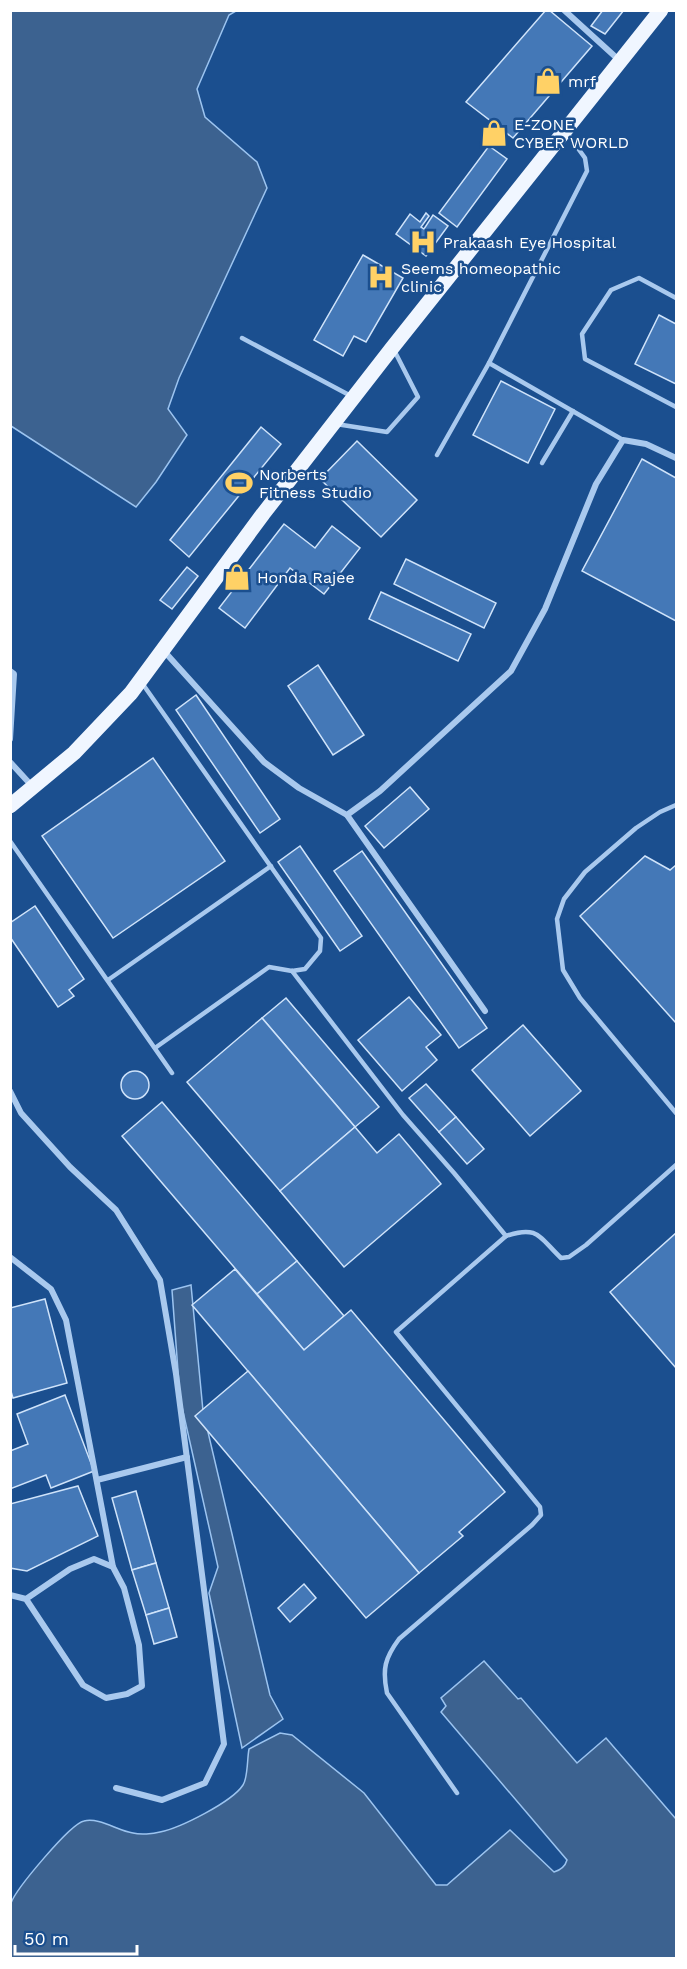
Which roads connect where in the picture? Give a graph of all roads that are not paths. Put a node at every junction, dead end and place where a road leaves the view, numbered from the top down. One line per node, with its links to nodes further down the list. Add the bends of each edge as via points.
1 (564, 10): 3 (street)
2 (662, 10): 3 (main road)
3 (621, 62): 4 (main road)
4 (565, 131): 7 (main road); 8 (lane, via 585,158 587,171)
5 (676, 298): 10 (lane, via 639,278 611,290 582,334 585,359)
6 (242, 338): 9 (lane)
7 (392, 348): 9 (main road); 12 (lane, via 418,397 387,432)
8 (489, 363): 11 (lane); 14 (lane)
9 (354, 398): 12 (main road)
10 (676, 407)
11 (573, 411): 13 (lane); 16 (lane)
12 (333, 424): 17 (main road)
13 (623, 440): 15 (street, via 646,444); 25 (street, via 596,484 545,609 511,671 380,791)
14 (437, 455)
15 (676, 458)
16 (542, 463)
17 (163, 650): 19 (main road); 25 (street, via 264,762 299,788)
18 (10, 671): 20 (street, via 14,674)
19 (140, 680): 22 (main road, via 74,753); 27 (lane)
20 (10, 739)
21 (10, 762): 22 (street)
22 (33, 787): 24 (main road)
23 (676, 805): 34 (lane, via 636,828 585,872 564,899 557,919 563,970 587,1006)
24 (10, 806)
25 (347, 815): 30 (street)
26 (10, 841): 29 (lane)
27 (271, 867): 28 (lane, via 321,938 320,951 305,969); 29 (lane)
28 (292, 971): 31 (lane, via 269,967); 36 (lane, via 403,1115)
29 (108, 980): 31 (lane)
30 (485, 1011)
31 (154, 1048): 32 (lane)
32 (172, 1073)
33 (10, 1091): 38 (street, via 21,1113 116,1210 160,1280)
34 (676, 1113)
35 (676, 1165): 36 (lane, via 569,1257 561,1258 534,1232 523,1230)
36 (506, 1236): 44 (lane, via 396,1332 540,1507 541,1515 532,1525 399,1638 387,1655 387,1693)
37 (10, 1257): 39 (street, via 51,1289 66,1320)
38 (187, 1457): 39 (street); 43 (street, via 224,1744 206,1783 162,1800)
39 (97, 1480): 40 (street)
40 (113, 1567): 42 (street, via 94,1559 70,1569); 42 (street, via 124,1588 139,1645 142,1686 127,1694 106,1698 83,1685)
41 (10, 1595): 42 (street)
42 (26, 1599)
43 (116, 1788)
44 (457, 1793)

